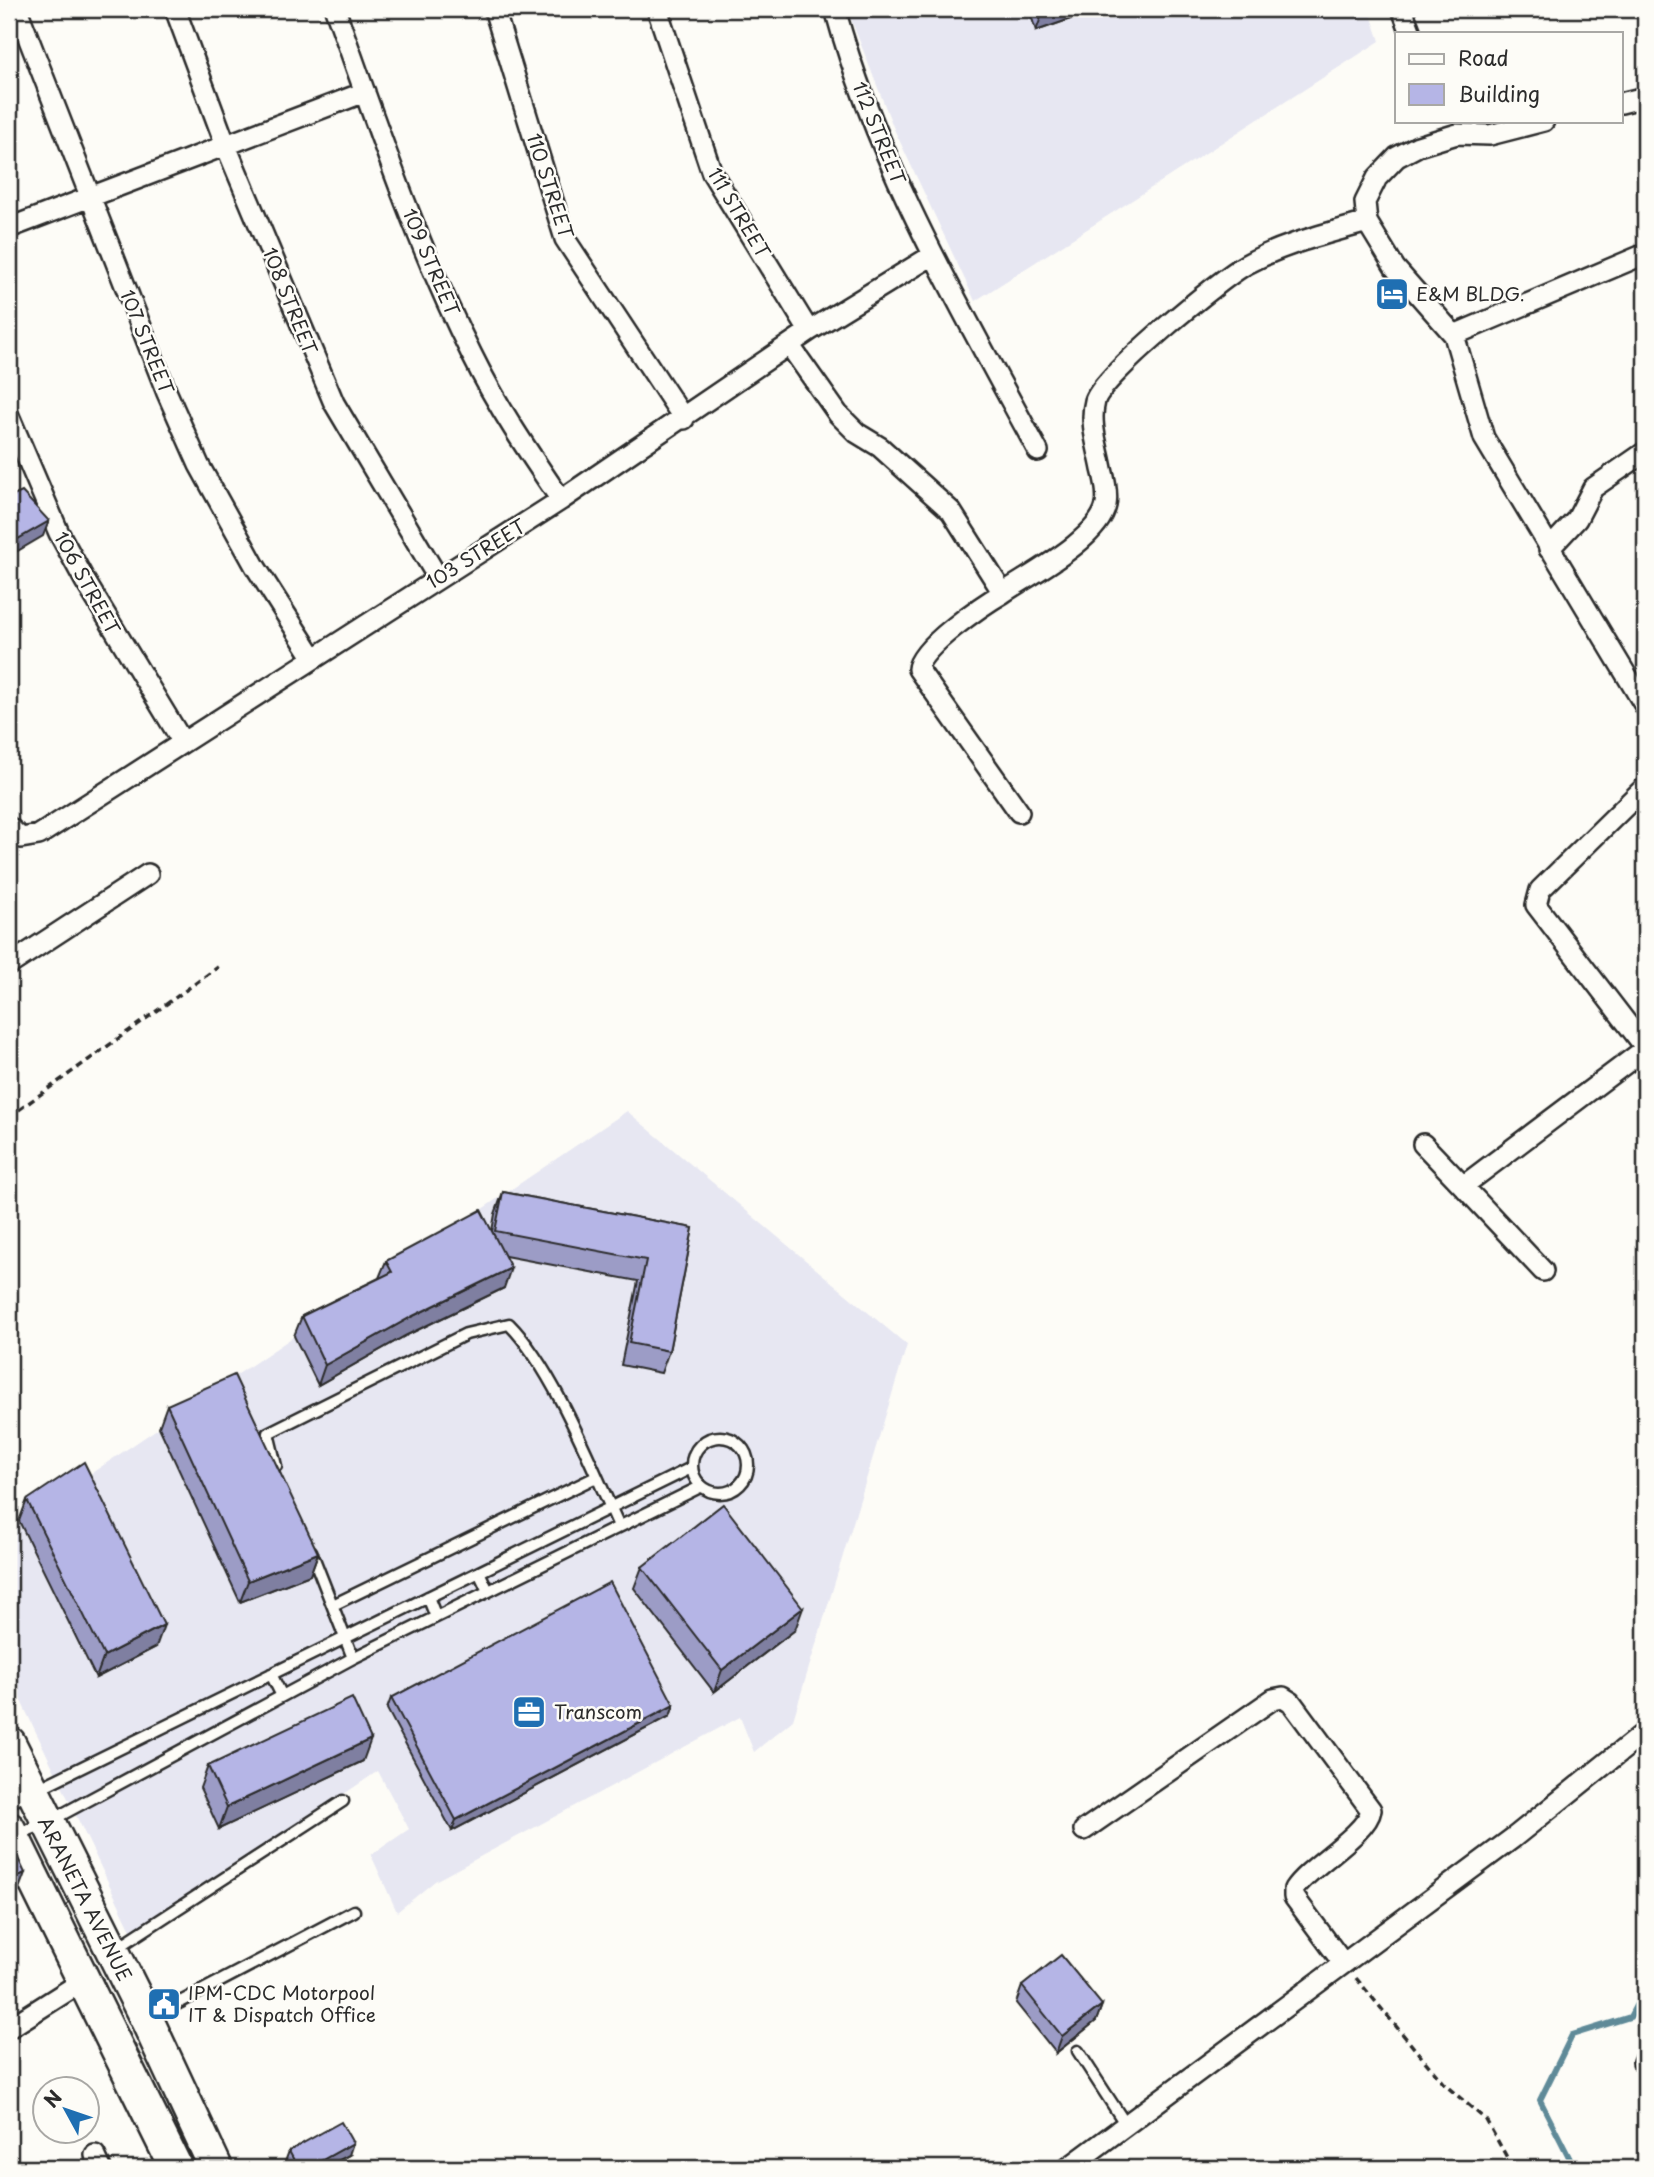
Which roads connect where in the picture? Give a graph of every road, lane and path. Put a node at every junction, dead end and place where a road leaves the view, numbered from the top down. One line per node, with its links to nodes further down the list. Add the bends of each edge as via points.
1 (17, 9): 15 (street, 107 STREET)
2 (175, 9): 14 (street, 108 STREET)
3 (335, 9): 9 (street, 109 STREET)
4 (494, 9): 24 (street, 110 STREET, via 565,239)
5 (657, 9): 20 (street, 111 STREET, via 712,173)
6 (835, 9): 19 (street, 112 STREET, via 884,153)
7 (1402, 9): 8 (street)
8 (1411, 32)
9 (365, 92): 14 (street); 27 (street, 109 STREET, via 434,272 472,356)
10 (1645, 97): 11 (street)
11 (1622, 103)
12 (1540, 122): 13 (street, via 1490,135)
13 (1453, 127): 16 (street, via 1397,157 1377,178 1365,202)
14 (226, 146): 15 (street); 29 (street, 108 STREET, via 334,403)
15 (89, 197): 17 (street); 31 (street, 107 STREET, via 198,465)
16 (1367, 222): 21 (street, via 1395,268); 30 (street, via 1283,246 1247,264 1125,362 1095,399 1093,421 1107,503 1101,518 1088,534)
17 (9, 228)
18 (1645, 254): 21 (street)
19 (933, 255): 20 (street, 103 STREET); 25 (street, 112 STREET)
20 (809, 331): 22 (street, 103 STREET)
21 (1454, 335): 28 (street, via 1484,438)
22 (790, 346): 24 (street, 103 STREET); 30 (street, via 838,414 951,511)
23 (9, 416): 33 (street, 106 STREET, via 59,533)
24 (684, 419): 27 (street, 103 STREET)
25 (1038, 452)
26 (1645, 452): 28 (street, via 1593,488 1577,519)
27 (561, 500): 29 (street, 103 STREET)
28 (1549, 549): 32 (street)
29 (438, 578): 31 (street, 103 STREET)
30 (1003, 593): 35 (street, via 977,608 922,657 918,669)
31 (313, 656): 33 (street, 103 STREET)
32 (1643, 700)
33 (182, 741): 36 (street, 103 STREET, via 39,835 26,839)
34 (1645, 787): 40 (street, via 1540,890 1536,905)
35 (1019, 812)
36 (12, 831)
37 (148, 874): 38 (street)
38 (9, 965)
39 (218, 967): 41 (path)
40 (1645, 1048): 43 (street)
41 (9, 1117)
42 (1423, 1144): 43 (street)
43 (1463, 1186): 44 (street)
44 (1544, 1271)
45 (691, 1468): 48 (lane); 48 (lane, via 693,1456 710,1438 720,1436 742,1447 749,1462 746,1478 730,1493 719,1495); 49 (lane)
46 (596, 1477): 47 (lane, via 529,1344 509,1324 466,1334 268,1433); 49 (lane); 55 (lane)
47 (282, 1480)
48 (700, 1487): 50 (lane)
49 (611, 1507): 50 (lane); 52 (lane)
50 (619, 1526): 53 (lane)
51 (307, 1543): 55 (lane)
52 (479, 1572): 53 (lane); 54 (lane)
53 (488, 1591): 56 (lane)
54 (428, 1597): 56 (lane); 57 (lane)
55 (333, 1605): 57 (lane)
56 (436, 1617): 58 (lane)
57 (344, 1639): 58 (lane); 59 (lane)
58 (353, 1658): 60 (lane)
59 (271, 1674): 60 (lane); 63 (lane)
60 (282, 1696): 65 (lane)
61 (1645, 1732): 72 (street)
62 (9, 1743): 63 (main road, ARANETA AVENUE)
63 (20, 1797): 65 (main road, ARANETA AVENUE)
64 (343, 1801): 71 (lane)
65 (46, 1823): 67 (lane); 68 (main road, ARANETA AVENUE)
66 (1084, 1830): 72 (street, via 1273,1699 1283,1697 1371,1810 1294,1889 1294,1897)
67 (10, 1833): 69 (main road, ARANETA AVENUE)
68 (83, 1892): 69 (main road); 71 (main road, ARANETA AVENUE)
69 (48, 1908): 73 (main road, ARANETA AVENUE)
70 (354, 1911): 74 (lane)
71 (111, 1952): 74 (main road, ARANETA AVENUE)
72 (1343, 1963): 77 (street); 81 (path, via 1431,2070 1486,2120)
73 (83, 1981): 75 (street); 78 (main road, ARANETA AVENUE)
74 (147, 2020): 79 (main road, ARANETA AVENUE)
75 (9, 2028)
76 (1078, 2051): 77 (lane)
77 (1126, 2125): 80 (street)
78 (176, 2168)
79 (216, 2168)
80 (1068, 2168)
81 (1513, 2168)

